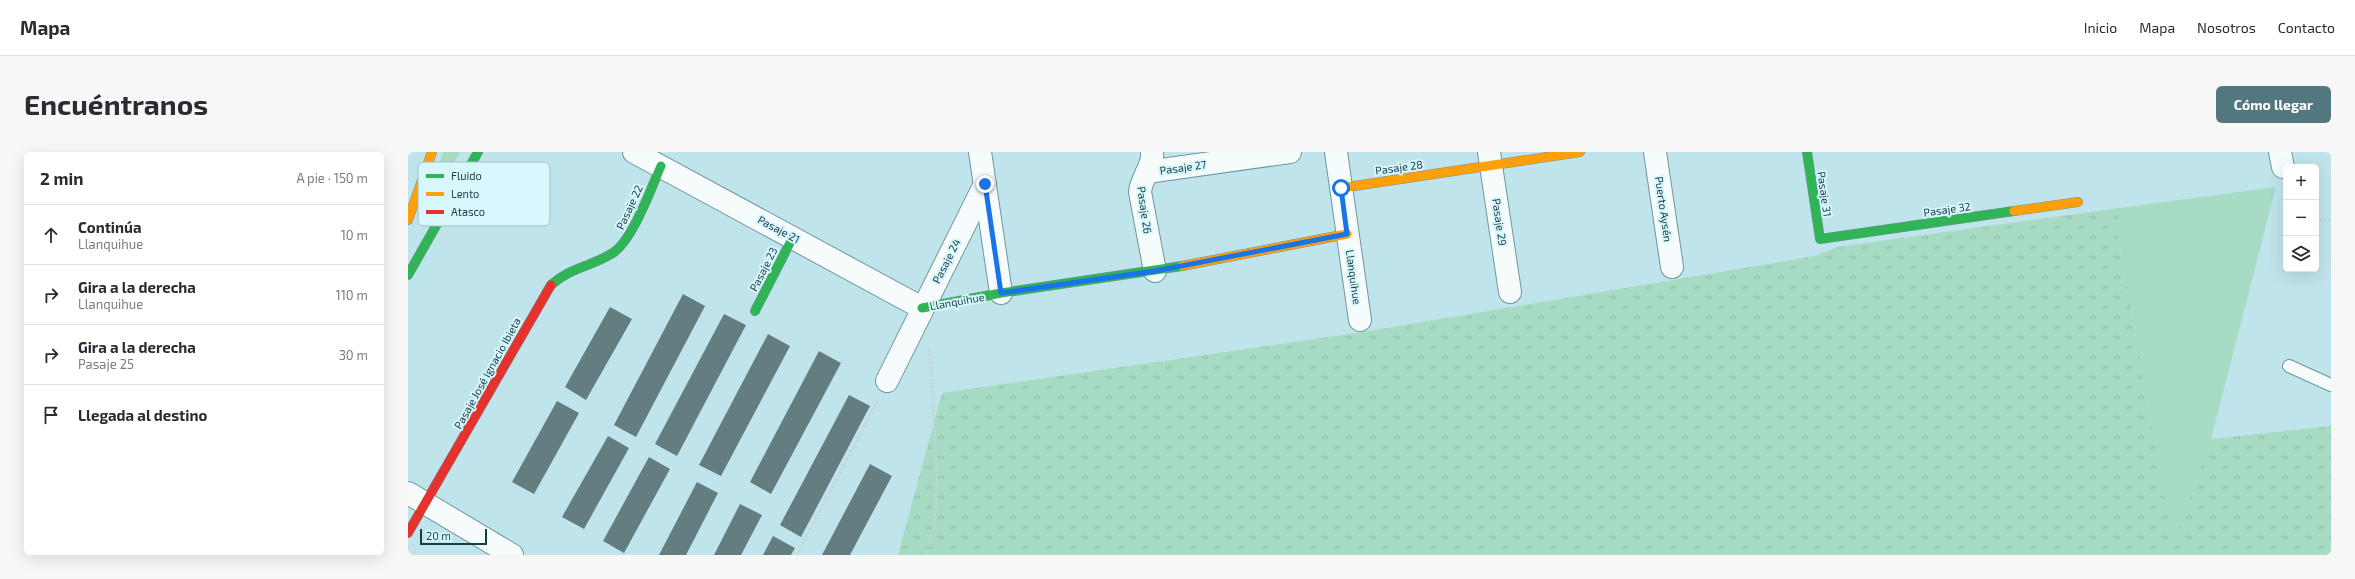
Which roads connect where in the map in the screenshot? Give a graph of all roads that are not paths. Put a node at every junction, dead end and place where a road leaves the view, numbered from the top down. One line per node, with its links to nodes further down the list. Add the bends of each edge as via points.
1 (432, 152): 11 (street)
2 (478, 152): 12 (street)
3 (634, 152): 14 (street, Pasaje 21)
4 (980, 152): 15 (street)
5 (1290, 152): 13 (street, Pasaje 27)
6 (1336, 152): 16 (street, Llanquihue)
7 (1580, 152): 10 (street, Pasaje 28)
8 (1655, 152): 25 (street, Puerto Aysén)
9 (1807, 152): 23 (street, Pasaje 31)
10 (1490, 159): 16 (street, Pasaje 28); 28 (street, Pasaje 29)
11 (428, 162)
12 (472, 162)
13 (1149, 162): 26 (street, Pasaje 26, via 1141,181 1140,192)
14 (661, 166): 22 (street, Pasaje 21); 24 (street, Pasaje 22, via 626,241)
15 (985, 184): 29 (street); 30 (street, Pasaje 24)
16 (1341, 188): 21 (street, Llanquihue)
17 (418, 192): 19 (street)
18 (2078, 202): 23 (street, Pasaje 32)
19 (408, 220)
20 (436, 226): 27 (street)
21 (1347, 234): 26 (street, Llanquihue); 32 (street, Llanquihue)
22 (793, 237): 30 (street, Pasaje 21); 31 (street, Pasaje 23)
23 (1820, 239)
24 (612, 254): 37 (street, Pasaje José Ignacio Ibieta, via 563,274 548,288)
25 (1672, 267)
26 (1155, 271): 29 (street, Llanquihue)
27 (408, 274)
28 (1510, 292)
29 (1001, 293): 30 (street, Llanquihue)
30 (922, 308): 34 (street, Pasaje 24)
31 (755, 311)
32 (1360, 320)
33 (2289, 366): 35 (lane)
34 (887, 381)
35 (2331, 385)
36 (408, 493): 37 (street)
37 (426, 504): 38 (street, Pasaje José Ignacio Ibieta); 39 (street)
38 (408, 533)
39 (512, 555)

